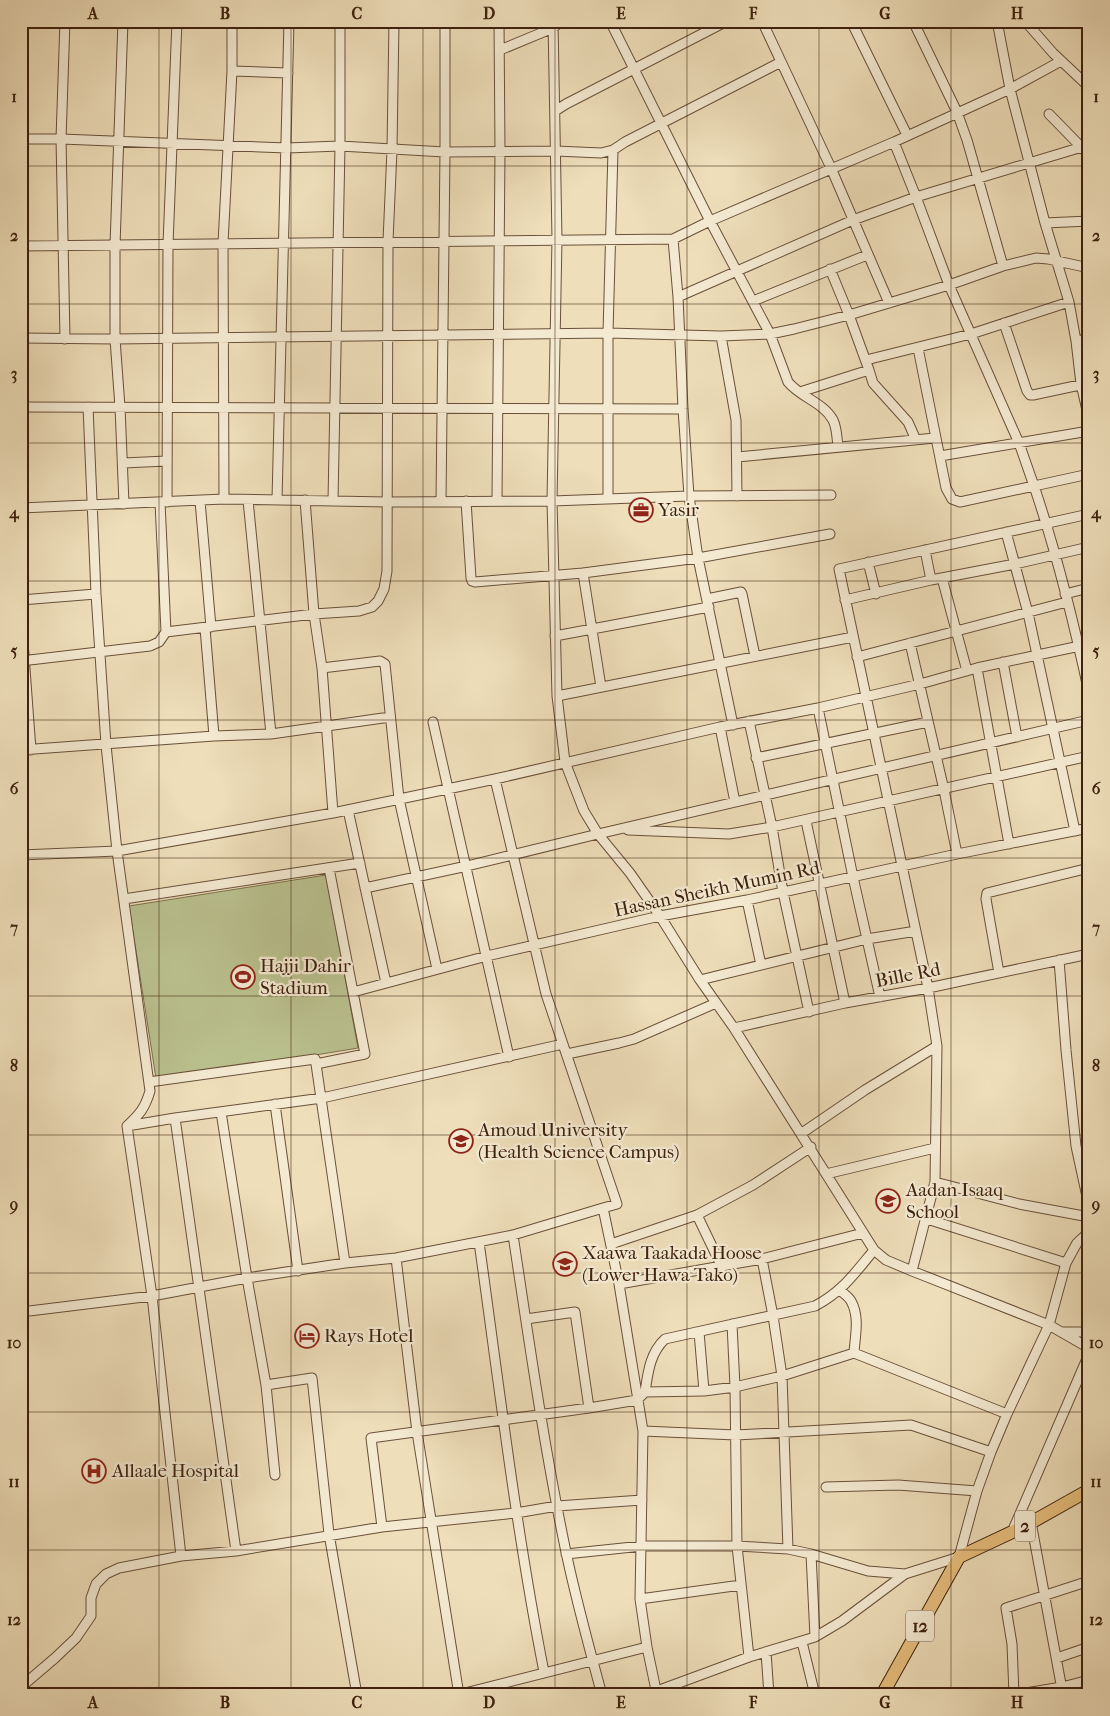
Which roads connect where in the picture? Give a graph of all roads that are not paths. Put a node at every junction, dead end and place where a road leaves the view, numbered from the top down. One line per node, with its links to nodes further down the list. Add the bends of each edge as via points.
1 (65, 21): 33 (street)
2 (123, 21): 34 (street)
3 (177, 21): 36 (street)
4 (232, 21): 23 (street)
5 (289, 21): 24 (street)
6 (340, 21): 38 (street)
7 (394, 21): 40 (street)
8 (445, 21): 45 (street)
9 (499, 21): 19 (street)
10 (561, 21): 18 (street)
11 (610, 21): 22 (street)
12 (727, 21): 22 (street)
13 (762, 21): 21 (street)
14 (851, 21): 31 (street)
15 (912, 21): 28 (street)
16 (997, 21): 26 (street)
17 (1025, 21): 20 (street)
18 (553, 25): 19 (street); 27 (street)
19 (500, 50): 42 (street)
20 (1061, 61): 25 (street); 26 (street)
21 (781, 62): 30 (street); 47 (street)
22 (635, 68): 27 (street); 30 (street)
23 (232, 71): 24 (street); 37 (street)
24 (288, 73): 39 (street)
25 (1089, 87)
26 (1010, 89): 28 (street); 46 (street)
27 (555, 111): 43 (street)
28 (957, 112): 31 (street); 48 (street)
29 (1049, 114): 44 (street)
30 (662, 123): 41 (street); 51 (street)
31 (907, 135): 35 (street)
32 (21, 139): 33 (street)
33 (61, 139): 34 (street); 64 (street)
34 (119, 141): 36 (street); 65 (street)
35 (894, 142): 47 (street); 49 (street)
36 (172, 144): 37 (street); 63 (street)
37 (227, 146): 39 (street); 61 (street)
38 (340, 146): 39 (street); 40 (street); 60 (street)
39 (287, 148): 62 (street)
40 (392, 150): 45 (street); 58 (street)
41 (613, 150): 43 (street); 57 (street)
42 (500, 151): 43 (street); 45 (street); 56 (street)
43 (556, 151): 54 (street)
44 (1086, 151): 46 (street)
45 (445, 152): 59 (street)
46 (1029, 164): 48 (street); 53 (street)
47 (831, 168): 50 (street); 51 (street)
48 (978, 178): 49 (street); 69 (street)
49 (916, 197): 50 (street); 73 (street)
50 (853, 220): 67 (street); 72 (street)
51 (710, 221): 55 (street); 72 (street)
52 (1089, 221): 53 (street)
53 (1045, 223): 68 (street)
54 (558, 239): 56 (street); 57 (street); 84 (street)
55 (673, 239): 57 (street); 74 (street)
56 (498, 240): 59 (street); 83 (street)
57 (612, 240): 80 (street)
58 (388, 241): 59 (street); 60 (street); 81 (street)
59 (444, 241): 82 (street)
60 (337, 242): 62 (street); 87 (street)
61 (223, 243): 62 (street); 63 (street); 92 (street)
62 (284, 243): 89 (street)
63 (168, 244): 65 (street); 91 (street)
64 (63, 245): 65 (street); 66 (street); 94 (street)
65 (115, 245): 95 (street)
66 (21, 246)
67 (867, 255): 71 (street); 77 (street)
68 (1057, 261): 69 (street, via 1036,258); 70 (street); 76 (street)
69 (1003, 266): 73 (street)
70 (1089, 268)
71 (830, 269): 75 (street); 78 (street)
72 (738, 272): 74 (street); 75 (street)
73 (949, 285): 77 (street); 86 (street)
74 (678, 297): 88 (street)
75 (753, 302): 85 (street)
76 (1069, 302): 79 (street); 97 (street)
77 (889, 303): 78 (street)
78 (850, 315): 85 (street); 99 (street)
79 (1004, 323): 86 (street); 101 (street, via 1030,395)
80 (608, 333): 84 (street); 88 (street); 114 (street)
81 (387, 334): 82 (street); 87 (street); 110 (street)
82 (442, 334): 83 (street); 111 (street)
83 (499, 334): 84 (street); 112 (street)
84 (556, 334): 113 (street)
85 (770, 334): 90 (street); 102 (street, via 788,382)
86 (971, 334): 98 (street); 120 (street)
87 (336, 335): 89 (street); 109 (street)
88 (680, 335): 90 (street); 115 (street)
89 (281, 336): 92 (street); 108 (street)
90 (721, 336): 123 (street, via 736,420)
91 (167, 337): 92 (street); 95 (street); 106 (street)
92 (222, 337): 107 (street)
93 (21, 338): 94 (street)
94 (65, 339): 95 (street)
95 (115, 339): 105 (street)
96 (1089, 339): 97 (street)
97 (1076, 341): 101 (street)
98 (918, 348): 99 (street); 118 (street)
99 (866, 360): 100 (street)
100 (868, 370): 102 (street); 119 (street, via 873,383 908,422)
101 (1085, 384): 116 (street)
102 (800, 392): 121 (street, via 833,420)
103 (21, 407): 104 (street)
104 (88, 407): 105 (street); 145 (street)
105 (120, 407): 106 (street); 125 (street)
106 (168, 407): 107 (street); 124 (street)
107 (223, 407): 108 (street); 131 (street)
108 (279, 407): 109 (street); 135 (street)
109 (334, 407): 110 (street); 137 (street)
110 (387, 408): 111 (street); 143 (street)
111 (441, 408): 112 (street); 139 (street)
112 (499, 408): 113 (street); 138 (street)
113 (553, 408): 114 (street); 141 (street)
114 (607, 408): 115 (street); 132 (street)
115 (683, 409): 129 (street)
116 (1089, 420)
117 (1089, 431): 120 (street)
118 (935, 438): 119 (street); 122 (street)
119 (916, 440): 121 (street)
120 (1019, 443): 122 (street); 127 (street)
121 (838, 447): 123 (street)
122 (940, 456): 127 (street, via 946,488 956,502)
123 (737, 457): 130 (street)
124 (167, 461): 125 (street); 142 (street)
125 (123, 463): 144 (street)
126 (1089, 474): 127 (street)
127 (1034, 486): 148 (street)
128 (831, 495): 130 (street)
129 (689, 496): 130 (street); 132 (street); 154 (street)
130 (737, 496)
131 (224, 499): 133 (street); 134 (street)
132 (608, 499): 141 (street)
133 (200, 500): 142 (street); 172 (street)
134 (248, 500): 135 (street); 171 (street)
135 (277, 500): 136 (street)
136 (304, 500): 137 (street); 169 (street)
137 (334, 500): 143 (street)
138 (497, 500): 140 (street); 141 (street)
139 (441, 501): 140 (street); 143 (street)
140 (466, 501): 158 (street, via 472,581)
141 (552, 501): 158 (street)
142 (164, 502): 144 (street); 174 (street)
143 (387, 502): 169 (street, via 387,571 378,601 372,607 359,611)
144 (124, 504): 145 (street)
145 (92, 505): 146 (street); 162 (street)
146 (21, 508)
147 (1089, 514): 148 (street)
148 (1046, 524): 149 (street); 153 (street)
149 (1006, 532): 152 (street); 156 (street)
150 (830, 534): 154 (street)
151 (1089, 547): 153 (street)
152 (925, 550): 155 (street); 160 (street)
153 (1055, 555): 156 (street); 164 (street)
154 (698, 558): 157 (street); 167 (street)
155 (868, 562): 163 (street); 166 (street, via 839,569)
156 (1015, 564): 159 (street); 168 (street)
157 (583, 573): 158 (street); 173 (street)
158 (554, 576): 176 (street)
159 (942, 578): 160 (street); 175 (street)
160 (931, 580): 163 (street)
161 (1089, 588): 164 (street)
162 (96, 594): 165 (street); 181 (street)
163 (876, 594): 166 (street)
164 (1066, 598): 168 (street); 180 (street)
165 (21, 600)
166 (845, 600): 177 (street)
167 (708, 603): 173 (street); 183 (street, via 741,592); 187 (street)
168 (1028, 613): 175 (street); 182 (street)
169 (314, 614): 171 (street); 188 (street)
170 (21, 615): 185 (street)
171 (260, 621): 172 (street); 206 (street)
172 (208, 627): 174 (street); 208 (street)
173 (592, 630): 176 (street); 192 (street)
174 (166, 632): 181 (street, via 159,642 150,646)
175 (956, 632): 178 (street); 190 (street)
176 (555, 636): 194 (street)
177 (853, 637): 183 (street); 184 (street)
178 (910, 644): 184 (street); 191 (street)
179 (1089, 644): 180 (street)
180 (1079, 647): 182 (street); 193 (street)
181 (101, 651): 185 (street); 212 (street)
182 (1036, 655): 186 (street); 205 (street)
183 (755, 656): 187 (street)
184 (857, 657): 195 (street)
185 (23, 661): 213 (street)
186 (1003, 662): 189 (street); 209 (street)
187 (720, 663): 192 (street); 202 (street)
188 (322, 668): 197 (street, via 382,661 385,664); 203 (street)
189 (977, 668): 190 (street); 210 (street)
190 (967, 671): 191 (street)
191 (920, 684): 195 (street); 201 (street)
192 (600, 687): 194 (street)
193 (1089, 693)
194 (557, 696): 217 (street)
195 (866, 697): 196 (street); 207 (street)
196 (818, 708): 199 (street); 211 (street)
197 (390, 717): 203 (street); 226 (street)
198 (1089, 720): 205 (street)
199 (749, 721): 202 (street); 216 (street)
200 (434, 722): 223 (street)
201 (928, 722): 207 (street); 214 (street)
202 (734, 724): 204 (street)
203 (327, 726): 206 (street); 230 (street)
204 (720, 727): 217 (street); 227 (street)
205 (1052, 729): 209 (street); 218 (street)
206 (271, 734): 208 (street)
207 (874, 734): 211 (street); 219 (street)
208 (214, 736): 212 (street)
209 (1016, 737): 210 (street)
210 (990, 743): 214 (street); 220 (street)
211 (826, 744): 216 (street); 222 (street)
212 (106, 745): 213 (street); 239 (street)
213 (26, 750)
214 (936, 756): 219 (street); 224 (street)
215 (1089, 756): 218 (street)
216 (756, 758): 225 (street)
217 (565, 762): 221 (street); 237 (street, via 584,811)
218 (1059, 762): 220 (street); 236 (street)
219 (881, 768): 222 (street); 228 (street)
220 (996, 778): 224 (street); 238 (street)
221 (495, 779): 223 (street); 240 (street)
222 (833, 780): 225 (street); 231 (street)
223 (448, 789): 226 (street); 244 (street)
224 (944, 790): 228 (street); 241 (street)
225 (765, 795): 227 (street); 233 (street)
226 (398, 799): 229 (street); 249 (street)
227 (735, 802): 235 (street)
228 (888, 802): 231 (street); 245 (street)
229 (348, 810): 230 (street); 243 (street)
230 (333, 813): 239 (street)
231 (840, 813): 232 (street); 248 (street)
232 (806, 821): 233 (street); 250 (street)
233 (772, 828): 235 (street, via 729,834); 252 (street)
234 (1089, 828): 236 (street, Hassan Sheikh Mumin Rd)
235 (618, 829): 237 (street)
236 (1075, 831): 238 (street, Hassan Sheikh Mumin Rd)
237 (598, 834): 240 (street); 255 (street)
238 (1009, 844): 241 (street, Hassan Sheikh Mumin Rd)
239 (118, 851): 242 (street); 253 (street)
240 (513, 854): 244 (street); 258 (street)
241 (957, 854): 245 (street, Hassan Sheikh Mumin Rd)
242 (21, 855)
243 (360, 863): 246 (street); 251 (street)
244 (467, 866): 249 (street); 261 (street)
245 (902, 867): 248 (street, Hassan Sheikh Mumin Rd); 256 (street)
246 (329, 868): 253 (street); 270 (street)
247 (1089, 868): 266 (street, via 987,893)
248 (853, 877): 250 (street, Hassan Sheikh Mumin Rd); 257 (street)
249 (416, 878): 251 (street); 265 (street)
250 (818, 884): 252 (street, Hassan Sheikh Mumin Rd); 259 (street)
251 (365, 888): 268 (street)
252 (784, 892): 254 (street, Hassan Sheikh Mumin Rd); 262 (street)
253 (124, 899): 281 (street)
254 (747, 900): 255 (street, Hassan Sheikh Mumin Rd); 264 (street)
255 (660, 916): 258 (street, Hassan Sheikh Mumin Rd); 267 (street)
256 (916, 930): 257 (street); 269 (street)
257 (867, 939): 259 (street); 271 (street)
258 (533, 945): 261 (street, Hassan Sheikh Mumin Rd); 276 (street)
259 (832, 948): 262 (street); 273 (street)
260 (1089, 954): 263 (street, Bille Rd)
261 (486, 956): 265 (street, Hassan Sheikh Mumin Rd); 279 (street)
262 (797, 957): 264 (street); 274 (street)
263 (1059, 960): 266 (street, Bille Rd); 292 (street, via 1076,1146)
264 (761, 965): 267 (street)
265 (437, 970): 268 (street, Hassan Sheikh Mumin Rd)
266 (999, 973): 269 (street, Bille Rd)
267 (700, 980): 272 (street)
268 (386, 983): 270 (street, Hassan Sheikh Mumin Rd)
269 (928, 988): 271 (street, Bille Rd); 277 (street)
270 (353, 992): 280 (street, via 365,1054)
271 (880, 997): 273 (street, Bille Rd)
272 (716, 1003): 275 (street); 278 (street, via 634,1038)
273 (844, 1003): 274 (street, Bille Rd)
274 (809, 1012): 275 (street, Bille Rd)
275 (734, 1028): 287 (street)
276 (563, 1044): 278 (street); 279 (street)
277 (938, 1046): 287 (street); 289 (street)
278 (566, 1054): 293 (street, via 617,1204)
279 (509, 1057): 282 (street)
280 (316, 1064): 281 (street, via 315,1059); 282 (street)
281 (149, 1082): 286 (street, via 147,1104)
282 (322, 1098): 283 (street); 306 (street)
283 (275, 1104): 284 (street); 308 (street)
284 (221, 1112): 285 (street); 310 (street)
285 (175, 1118): 286 (street); 312 (street)
286 (127, 1126): 314 (street)
287 (802, 1133): 288 (street)
288 (811, 1147): 290 (street); 294 (street, via 753,1185)
289 (935, 1148): 290 (street); 291 (street)
290 (826, 1174): 297 (street)
291 (935, 1182): 295 (street, via 1019,1204); 296 (street)
292 (1089, 1206)
293 (603, 1208): 299 (street); 301 (street)
294 (697, 1215): 301 (street); 307 (street)
295 (1089, 1217)
296 (926, 1219): 305 (street); 309 (street)
297 (863, 1232): 302 (street); 304 (street)
298 (1089, 1232): 305 (street)
299 (514, 1235): 300 (street); 317 (street)
300 (479, 1242): 303 (street); 335 (street)
301 (611, 1244): 311 (street)
302 (874, 1250): 309 (street, via 886,1260); 313 (street)
303 (396, 1258): 306 (street); 337 (street)
304 (762, 1259): 307 (street); 316 (street)
305 (1066, 1263): 319 (street)
306 (345, 1264): 308 (street)
307 (721, 1265): 311 (street)
308 (298, 1271): 310 (street)
309 (912, 1271): 319 (street)
310 (247, 1278): 312 (street); 327 (street)
311 (619, 1284): 331 (street)
312 (200, 1287): 314 (street); 356 (street)
313 (840, 1290): 316 (street, via 815,1306); 324 (street, via 851,1300 855,1313)
314 (152, 1296): 315 (street); 359 (street)
315 (21, 1312)
316 (774, 1316): 318 (street); 326 (street)
317 (526, 1319): 332 (street, via 574,1312); 334 (street)
318 (732, 1324): 320 (street); 328 (street)
319 (1049, 1325): 321 (street); 333 (street)
320 (699, 1332): 329 (street); 330 (street, via 666,1339 659,1346 651,1362)
321 (1061, 1332): 322 (street); 323 (street)
322 (1089, 1332)
323 (1089, 1348)
324 (854, 1353): 326 (street); 333 (street)
325 (1089, 1354): 351 (street)
326 (782, 1376): 328 (street); 338 (street)
327 (266, 1384): 341 (street); 352 (street, via 312,1378)
328 (735, 1388): 329 (street); 339 (street)
329 (704, 1391): 330 (street)
330 (645, 1392): 331 (street)
331 (637, 1400): 332 (street); 336 (street)
332 (589, 1408): 334 (street)
333 (1007, 1414): 340 (street)
334 (540, 1415): 335 (street); 346 (street)
335 (504, 1421): 337 (street); 347 (street)
336 (643, 1431): 339 (street); 345 (street)
337 (417, 1432): 348 (street); 350 (street, via 371,1438)
338 (783, 1433): 339 (street); 340 (street, via 912,1425); 355 (street)
339 (736, 1435): 354 (street)
340 (991, 1452): 344 (street)
341 (275, 1475)
342 (826, 1486): 344 (street, via 898,1485)
343 (1089, 1490): 349 (highway, 2)
344 (977, 1491): 360 (street)
345 (642, 1500): 346 (street); 353 (street)
346 (557, 1506): 347 (street); 357 (street)
347 (516, 1513): 348 (street); 374 (street)
348 (431, 1521): 350 (street); 380 (street)
349 (1031, 1522): 351 (highway, 2); 364 (street)
350 (382, 1527): 352 (street)
351 (1012, 1532): 360 (highway, 2)
352 (329, 1534): 356 (street); 379 (street)
353 (642, 1546): 354 (street); 357 (street); 365 (street)
354 (737, 1546): 355 (street); 363 (street)
355 (788, 1549): 358 (street)
356 (236, 1551): 359 (street)
357 (566, 1554): 373 (street)
358 (811, 1554): 361 (street, via 868,1570); 366 (street)
359 (181, 1556): 376 (street, via 119,1568 106,1574 96,1584 91,1598 91,1616 85,1627 56,1658)
360 (959, 1557): 361 (street); 384 (highway, 12)
361 (905, 1574): 366 (street)
362 (1089, 1581): 364 (street)
363 (741, 1585): 365 (street); 371 (street)
364 (1045, 1596): 372 (street); 385 (street, via 1006,1608 1012,1644)
365 (640, 1599): 368 (street)
366 (815, 1637): 367 (street)
367 (802, 1642): 370 (street); 383 (street)
368 (647, 1647): 373 (street); 378 (street)
369 (1089, 1647): 372 (street)
370 (766, 1652): 371 (street); 382 (street)
371 (749, 1657): 378 (street)
372 (1057, 1658): 377 (street)
373 (592, 1660): 374 (street); 381 (street)
374 (544, 1672): 380 (street)
375 (1089, 1680): 377 (street)
376 (21, 1687)
377 (1063, 1691): 385 (street)
378 (657, 1693)
379 (357, 1695)
380 (458, 1695)
381 (602, 1695)
382 (769, 1695)
383 (815, 1695)
384 (882, 1695)
385 (1014, 1695)

